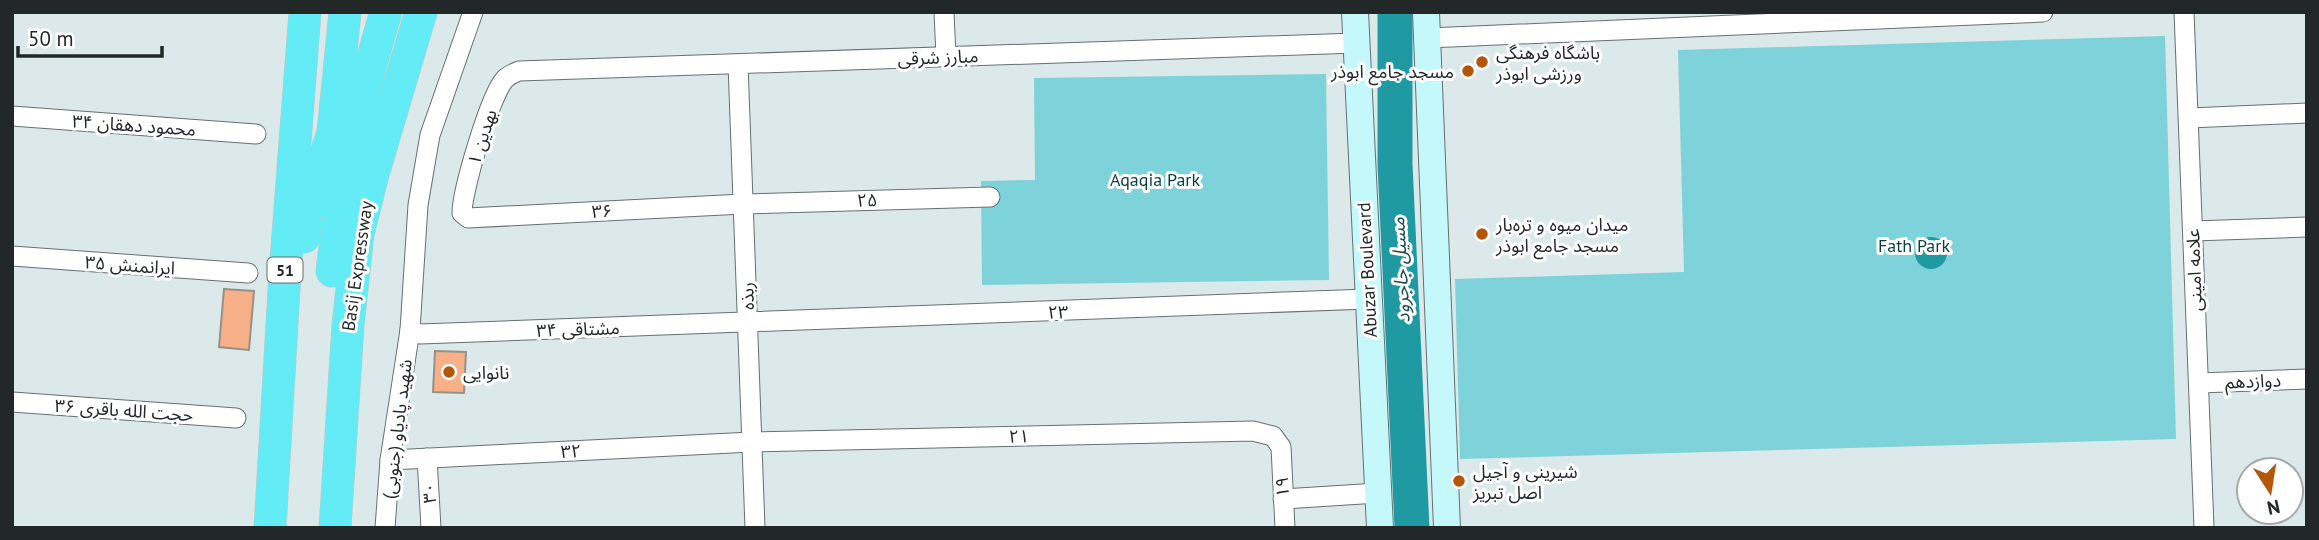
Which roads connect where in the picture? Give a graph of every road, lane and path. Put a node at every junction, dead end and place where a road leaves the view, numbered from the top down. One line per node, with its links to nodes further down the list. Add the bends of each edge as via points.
1 (305, 12): 32 (highway, 51)
2 (345, 12): 32 (highway, via 333,132 306,216 293,360)
3 (386, 12): 40 (highway, via 340,201 325,335 320,444)
4 (421, 12): 40 (highway, Basij Expressway, via 358,234)
5 (473, 12): 28 (street, شهید پادیاو (جنوبی), via 430,135 418,205)
6 (944, 12): 12 (street)
7 (1355, 12): 11 (main road, Abuzar Boulevard)
8 (2043, 12): 10 (street)
9 (2185, 12): 17 (street, علامه امینی)
10 (1427, 25): 47 (main road)
11 (1357, 43): 12 (street, مبارز شرقی); 26 (main road, Abuzar Boulevard)
12 (946, 57): 13 (street, مبارز شرقی)
13 (738, 64): 14 (street, مبارز شرقی); 20 (street, ربذه)
14 (519, 71): 21 (street, بهدین ۱, via 506,78 496,94 466,186)
15 (2307, 113): 17 (street)
16 (12, 116): 18 (street, محمود دهقان ۳۴)
17 (2189, 118): 23 (street, علامه امینی)
18 (256, 134)
19 (990, 197): 20 (street, ۲۵)
20 (743, 204): 21 (street, ۳۶, via 468,218); 27 (street, ربذه)
21 (462, 213)
22 (2307, 227): 23 (street)
23 (2193, 231): 30 (street, علامه امینی)
24 (12, 257): 25 (street, ایرانمنش ۳۵)
25 (248, 273)
26 (1368, 299): 27 (street, ۲۳); 38 (main road, Abuzar Boulevard)
27 (748, 324): 28 (street, ۳۴ مشتاقی, via 420,334); 34 (street, ربذه)
28 (410, 330): 37 (street, شهید پادیاو (جنوبی))
29 (2307, 379): 30 (street, دوازدهم)
30 (2199, 383): 48 (street, علامه امینی)
31 (12, 402): 33 (street, حجت الله باقری ۳۶)
32 (279, 411): 41 (highway, 51)
33 (236, 418)
34 (752, 442): 35 (street, ۲۱, via 1253,430 1273,436); 36 (street, ۳۲); 44 (street, ربذه)
35 (1281, 447): 39 (street, ۱۹)
36 (427, 458): 37 (street, ۳۲); 43 (street, ۳۰)
37 (390, 460): 42 (street, شهید پادیاو (جنوبی))
38 (1378, 493): 39 (street); 46 (main road, Abuzar Boulevard)
39 (1283, 499): 45 (street, ۱۹)
40 (335, 518)
41 (270, 528)
42 (385, 528)
43 (431, 528)
44 (755, 528)
45 (1284, 528)
46 (1381, 528)
47 (1447, 528)
48 (2204, 528)

